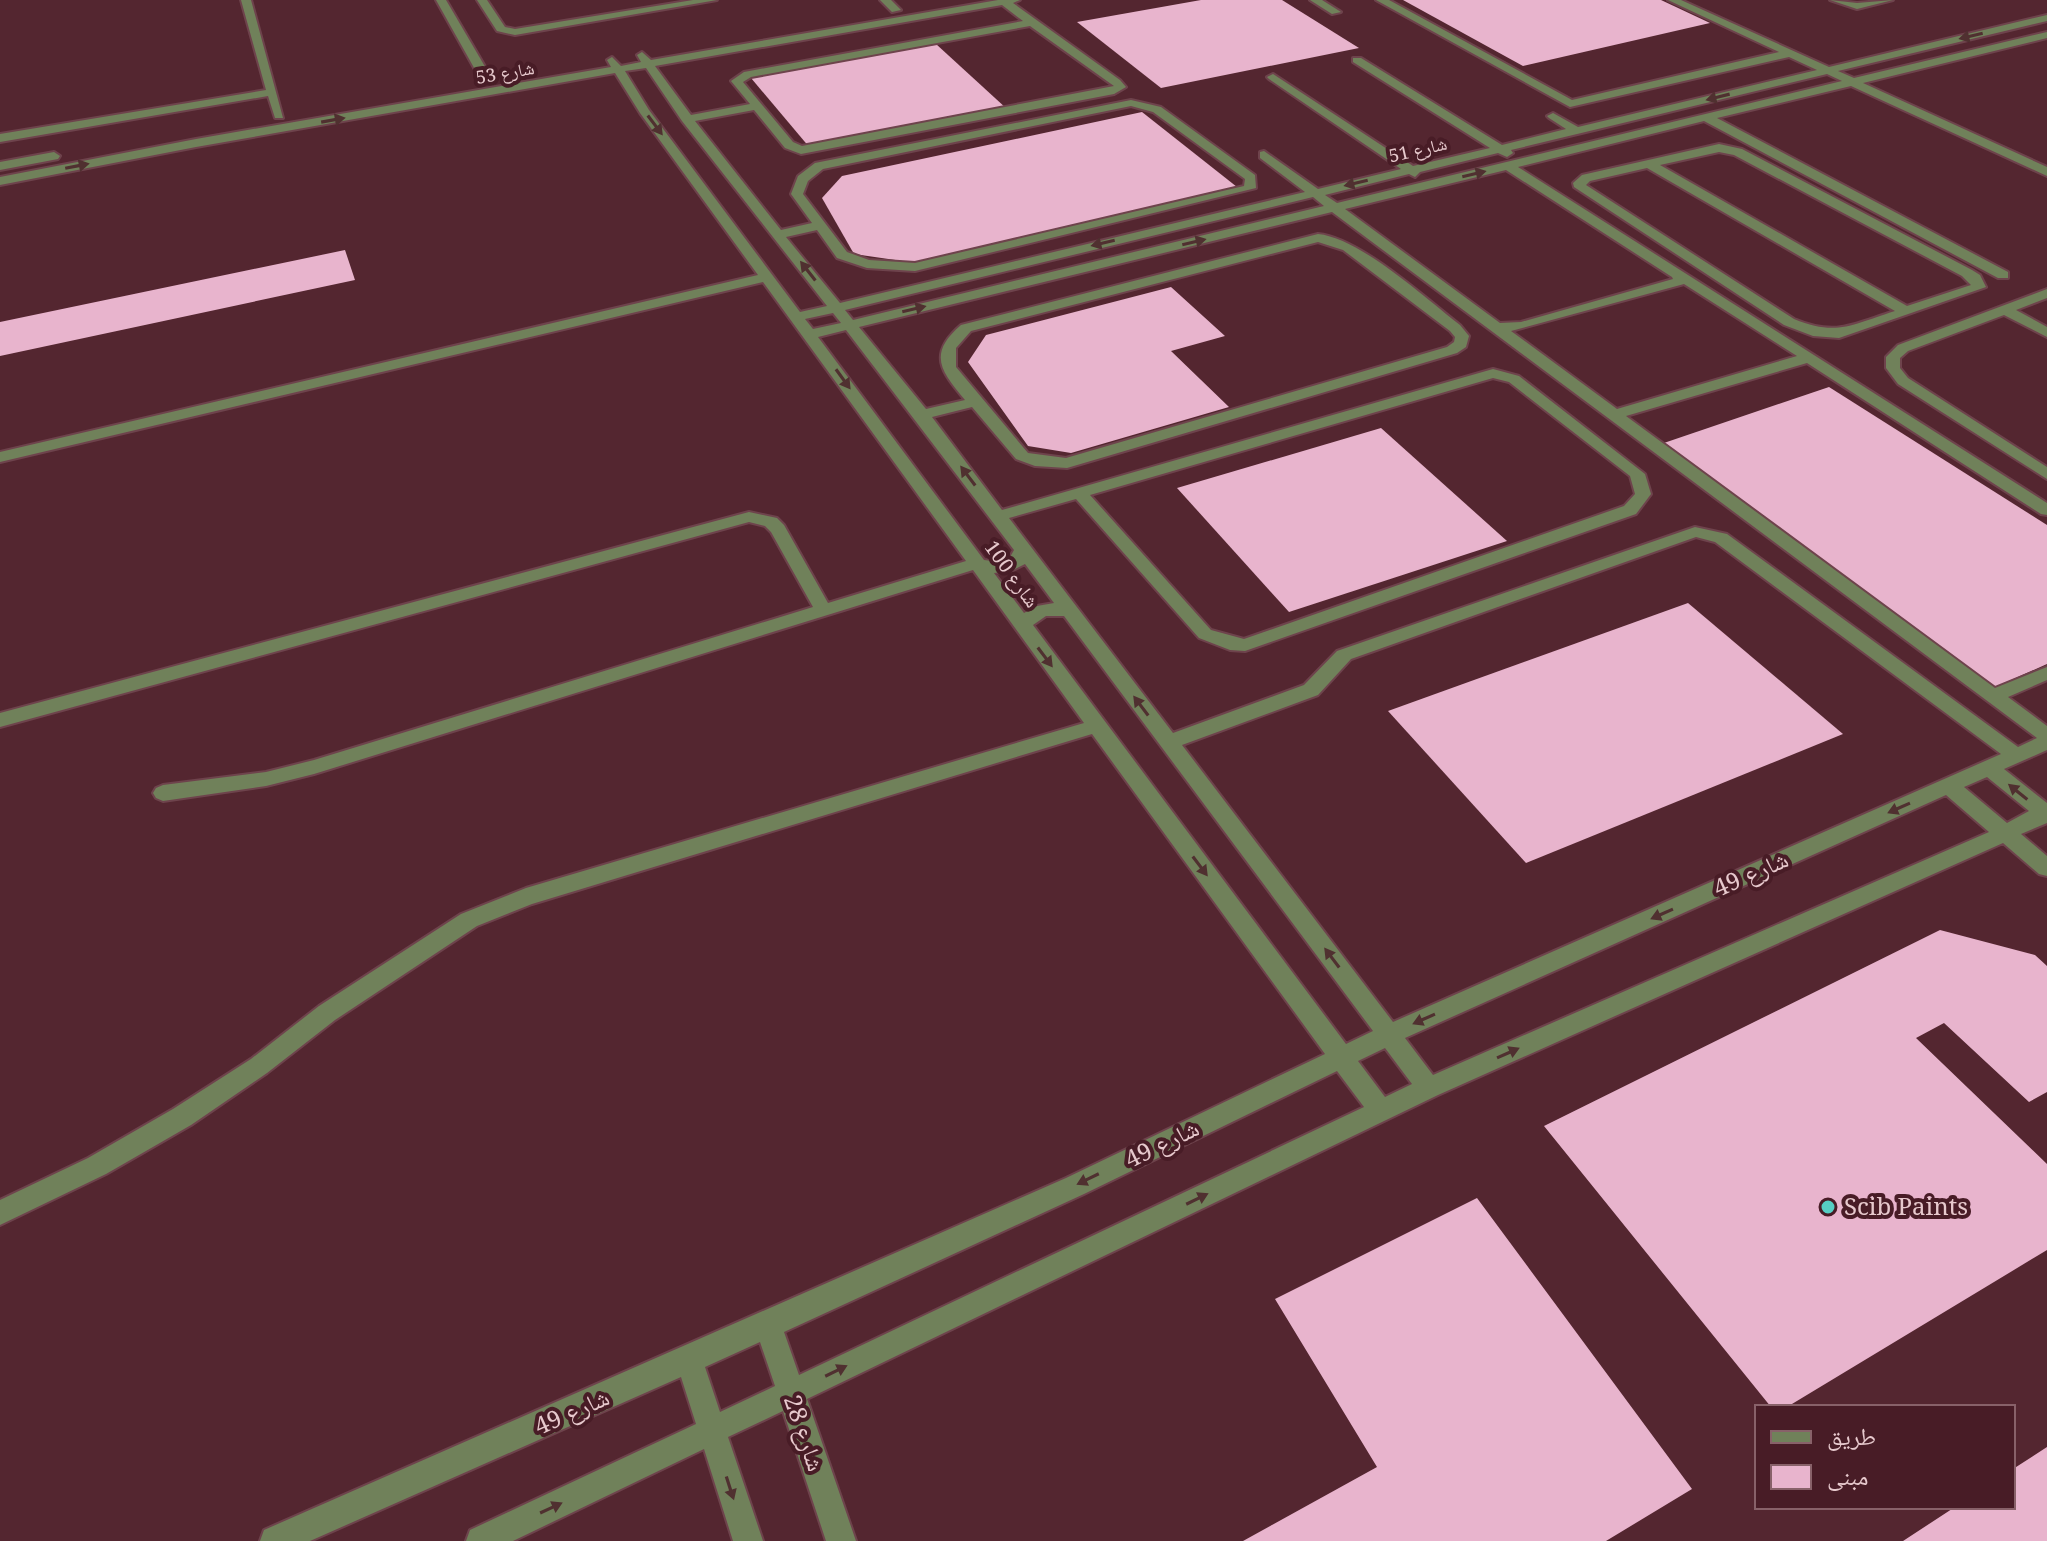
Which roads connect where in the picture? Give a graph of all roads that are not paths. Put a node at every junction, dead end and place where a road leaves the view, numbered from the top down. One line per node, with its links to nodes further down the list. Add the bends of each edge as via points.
1 (246, 0): 26 (lane)
2 (441, 0): 24 (lane)
3 (482, 0): 4 (lane, via 501,29 515,32)
4 (712, 0)
5 (885, 0): 13 (lane)
6 (953, 0): 13 (lane, شارع 53)
7 (1315, 0): 14 (lane)
8 (1381, 0): 18 (lane, via 1570,104)
9 (1673, 0): 18 (lane)
10 (1835, 0): 11 (lane, via 1857,6)
11 (1888, 0)
12 (1010, 1): 16 (lane); 19 (lane, شارع 53)
13 (896, 10): 19 (lane, شارع 53)
14 (1336, 12)
15 (2047, 18): 22 (lane, شارع 51, one-way to 22)
16 (1033, 22): 28 (lane, via 739,77); 28 (lane, via 1119,88 805,150 791,147)
17 (2047, 35): 25 (lane, شارع 51)
18 (1790, 53): 22 (lane)
19 (646, 60): 21 (lane, شارع 53); 33 (lane, شارع 100)
20 (1357, 60): 37 (lane)
21 (616, 65): 24 (lane, شارع 53); 45 (lane, شارع 53, one-way to 21); 52 (lane, شارع 100, one-way to 52, via 644,111)
22 (1827, 70): 25 (lane); 34 (lane, شارع 51, one-way to 34)
23 (1273, 77): 43 (lane)
24 (488, 82): 30 (lane, شارع 53)
25 (1852, 82): 27 (lane, شارع 51); 44 (lane)
26 (272, 92): 30 (lane); 36 (lane)
27 (1778, 100): 29 (lane); 32 (lane, شارع 51)
28 (757, 106): 33 (lane)
29 (1797, 110)
30 (279, 116): 35 (lane, شارع 53)
31 (1553, 116): 34 (lane)
32 (1705, 117): 41 (lane, شارع 51, via 1625,144); 51 (lane)
33 (686, 119): 50 (lane, شارع 100)
34 (1577, 131): 37 (lane, شارع 51)
35 (167, 135)
36 (0, 138)
37 (1501, 149): 41 (lane); 43 (lane, شارع 51)
38 (68, 153): 42 (lane)
39 (1264, 155): 47 (lane)
40 (1649, 159): 57 (lane); 57 (lane, via 1710,148 1738,152 1978,282 1975,290); 57 (lane, via 1586,178 1580,187 1799,328 1839,334)
41 (1516, 164): 46 (lane, شارع 51, one-way to 41); 53 (lane)
42 (0, 166)
43 (1411, 171): 46 (lane); 47 (lane, شارع 51, one-way to 47)
44 (2047, 172)
45 (0, 181)
46 (1432, 184): 48 (lane, شارع 51)
47 (1314, 193): 48 (lane); 55 (lane, شارع 51, one-way to 55)
48 (1333, 208): 59 (lane, شارع 51, one-way to 48); 60 (lane)
49 (818, 226): 49 (lane, via 797,194 802,179 819,166 1131,103 1157,109 1253,183 1243,192 915,267 883,267 842,255); 50 (lane)
50 (780, 234): 55 (lane, شارع 100, one-way to 50)
51 (2003, 275)
52 (768, 277): 58 (lane, شارع 100); 67 (lane)
53 (1679, 277): 60 (lane, via 1674,285); 63 (lane)
54 (2047, 293): 56 (lane)
55 (837, 307): 58 (lane, شارع 51); 59 (lane, شارع 100)
56 (2004, 309): 61 (lane); 68 (lane, via 1903,348 1893,357 1893,368 1903,381)
57 (1907, 312)
58 (798, 317): 62 (lane, شارع 100)
59 (850, 324): 62 (lane, شارع 51); 66 (lane, شارع 100)
60 (1497, 328): 65 (lane)
61 (2047, 333)
62 (811, 334): 73 (lane, شارع 100, one-way to 73)
63 (1807, 358): 65 (lane); 70 (lane)
64 (975, 402): 64 (lane, via 947,365 950,345 966,328 1318,238 1348,247 1462,336 1452,350 1067,463 1022,456); 66 (lane)
65 (1616, 414): 78 (lane)
66 (922, 415): 71 (lane, شارع 100, one-way to 66)
67 (0, 457)
68 (2047, 474)
69 (1080, 493): 69 (lane, via 1493,373 1514,379 1637,474 1643,494 1630,510 1245,645 1205,634); 71 (lane)
70 (2047, 510)
71 (998, 516): 72 (lane, شارع 100)
72 (1023, 549): 73 (lane, via 1020,559 1008,567); 74 (lane, شارع 100)
73 (977, 563): 75 (lane); 76 (lane, شارع 100)
74 (1070, 611): 76 (lane, via 1041,611); 82 (lane, شارع 100, one-way to 74)
75 (824, 612): 79 (lane, via 778,529 761,518 736,519); 86 (lane, via 314,767)
76 (1023, 626): 80 (lane, شارع 100, one-way to 80)
77 (2047, 673): 78 (lane)
78 (1993, 696): 81 (lane)
79 (0, 720)
80 (1097, 726): 91 (lane, شارع 100, one-way to 91); 94 (lane, via 526,897 469,920 182,1117)
81 (2047, 739): 83 (lane, شارع 49)
82 (1169, 742): 83 (lane, via 1311,690 1344,655 1695,532 1721,538); 90 (lane, شارع 100, one-way to 82)
83 (2017, 756): 84 (lane, شارع 49)
84 (1989, 768): 85 (lane, شارع 49); 87 (lane, one-way to 84)
85 (1949, 786): 88 (lane); 90 (lane, شارع 49, one-way to 90)
86 (163, 793)
87 (2046, 813): 88 (lane)
88 (2004, 834): 89 (lane); 92 (lane, one-way to 88)
89 (2047, 868)
90 (1390, 1034): 91 (lane, شارع 49); 92 (lane, شارع 100)
91 (1342, 1057): 93 (lane, شارع 100); 95 (lane, شارع 49, one-way to 95)
92 (1429, 1088): 93 (lane)
93 (1381, 1111): 97 (lane, one-way to 93)
94 (0, 1213)
95 (768, 1325): 96 (lane, شارع 49); 97 (lane, شارع 28)
96 (689, 1360): 98 (lane); 99 (lane, شارع 49)
97 (791, 1393): 98 (lane); 102 (lane, شارع 28)
98 (712, 1433): 100 (lane, one-way to 98); 101 (lane, one-way to 101)
99 (275, 1541)
100 (481, 1541)
101 (748, 1541)
102 (841, 1541)

